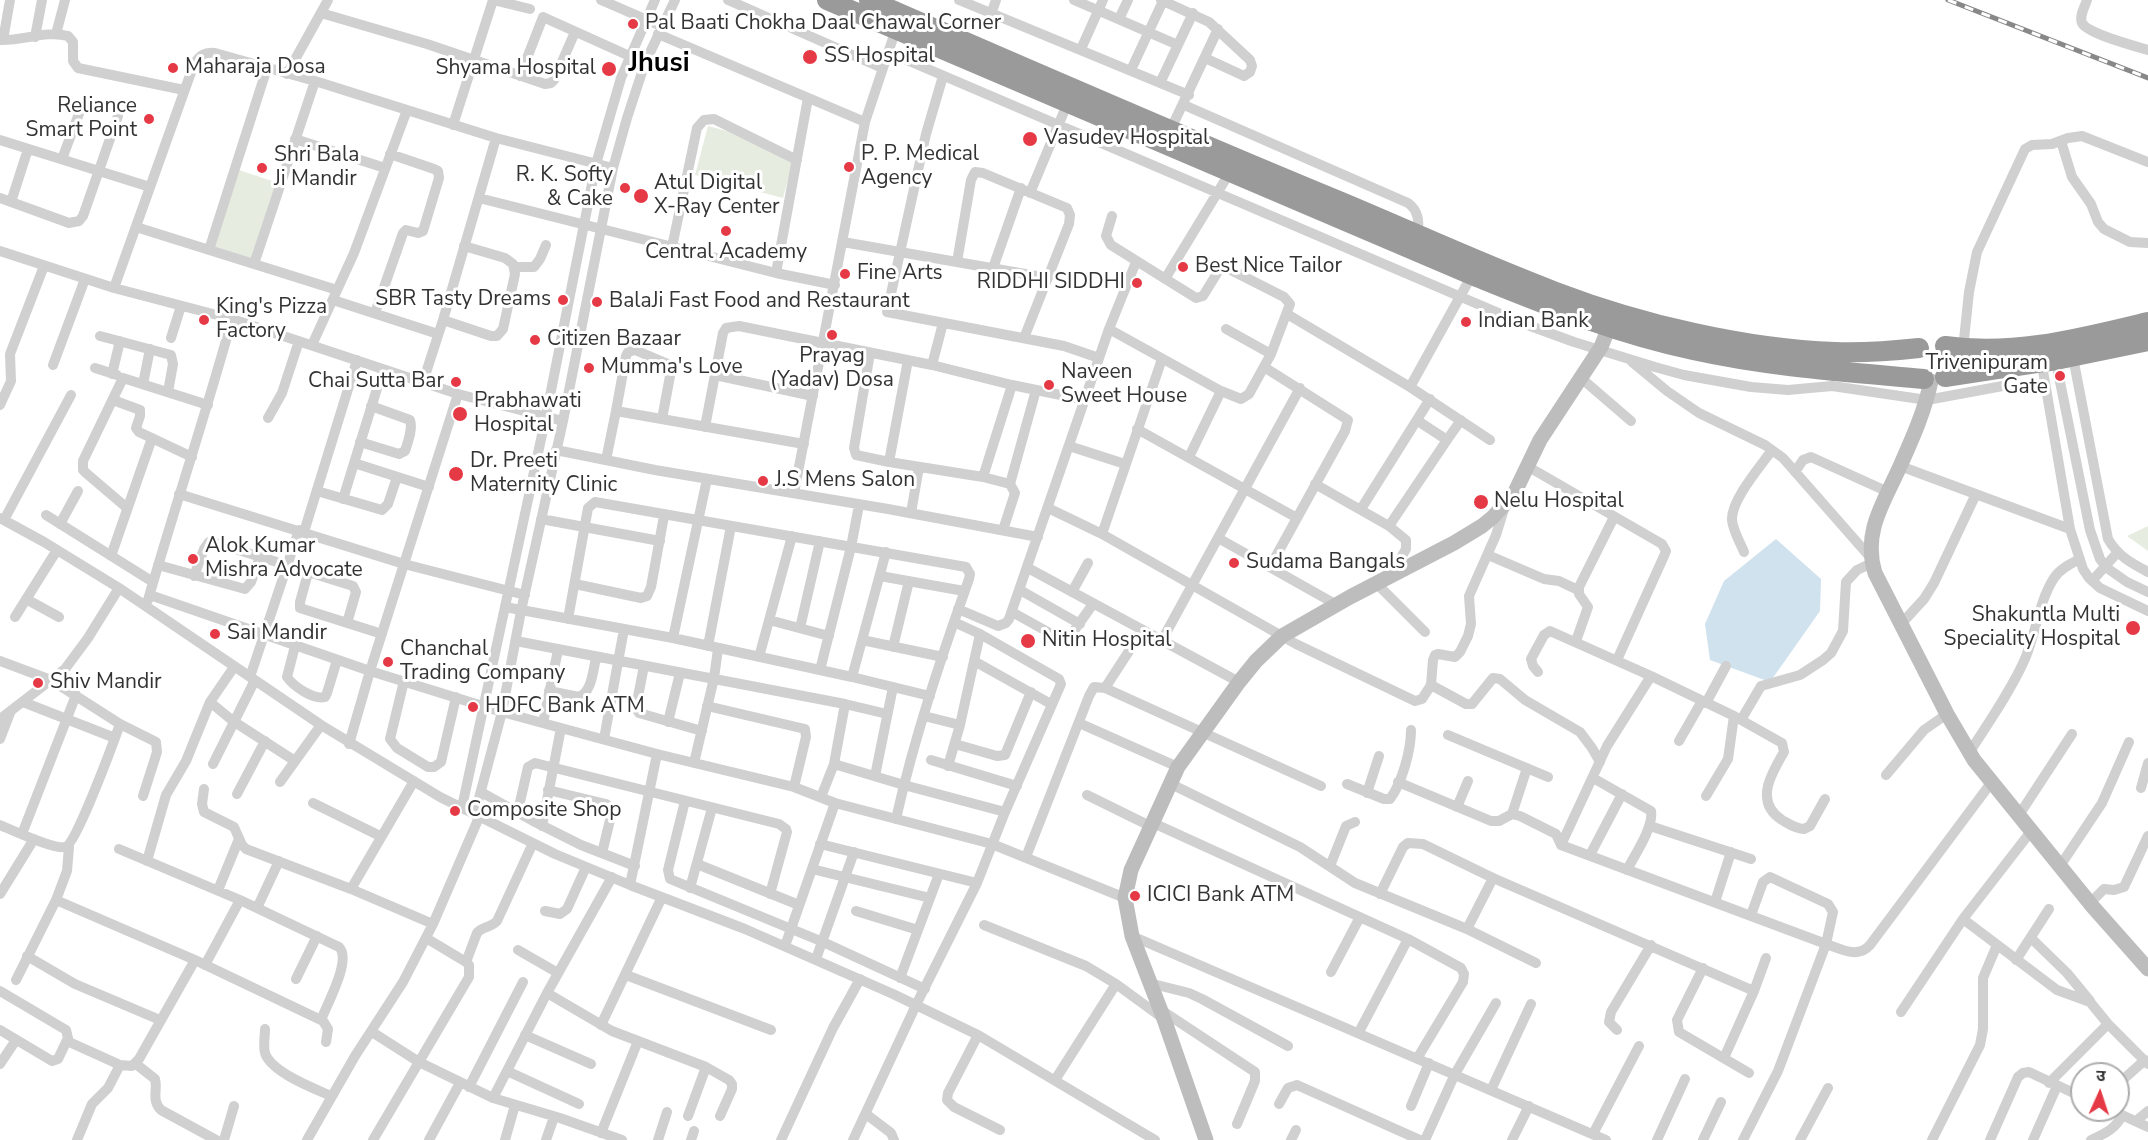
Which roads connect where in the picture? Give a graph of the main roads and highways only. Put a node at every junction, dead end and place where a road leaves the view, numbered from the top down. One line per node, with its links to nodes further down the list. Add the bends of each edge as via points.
1 (827, 0): 8 (highway, via 1576,317 1692,350)
2 (869, 0): 5 (highway, via 1417,224 1556,292 1642,320 1751,343 1873,352)
3 (2148, 322): 7 (highway)
4 (2148, 341): 7 (highway)
5 (1919, 348): 6 (highway, via 1931,342); 8 (highway, via 1914,362 1918,375)
6 (1954, 348): 7 (highway); 8 (highway, via 1950,352 1952,366)
7 (2055, 351): 8 (highway)
8 (1932, 384)

